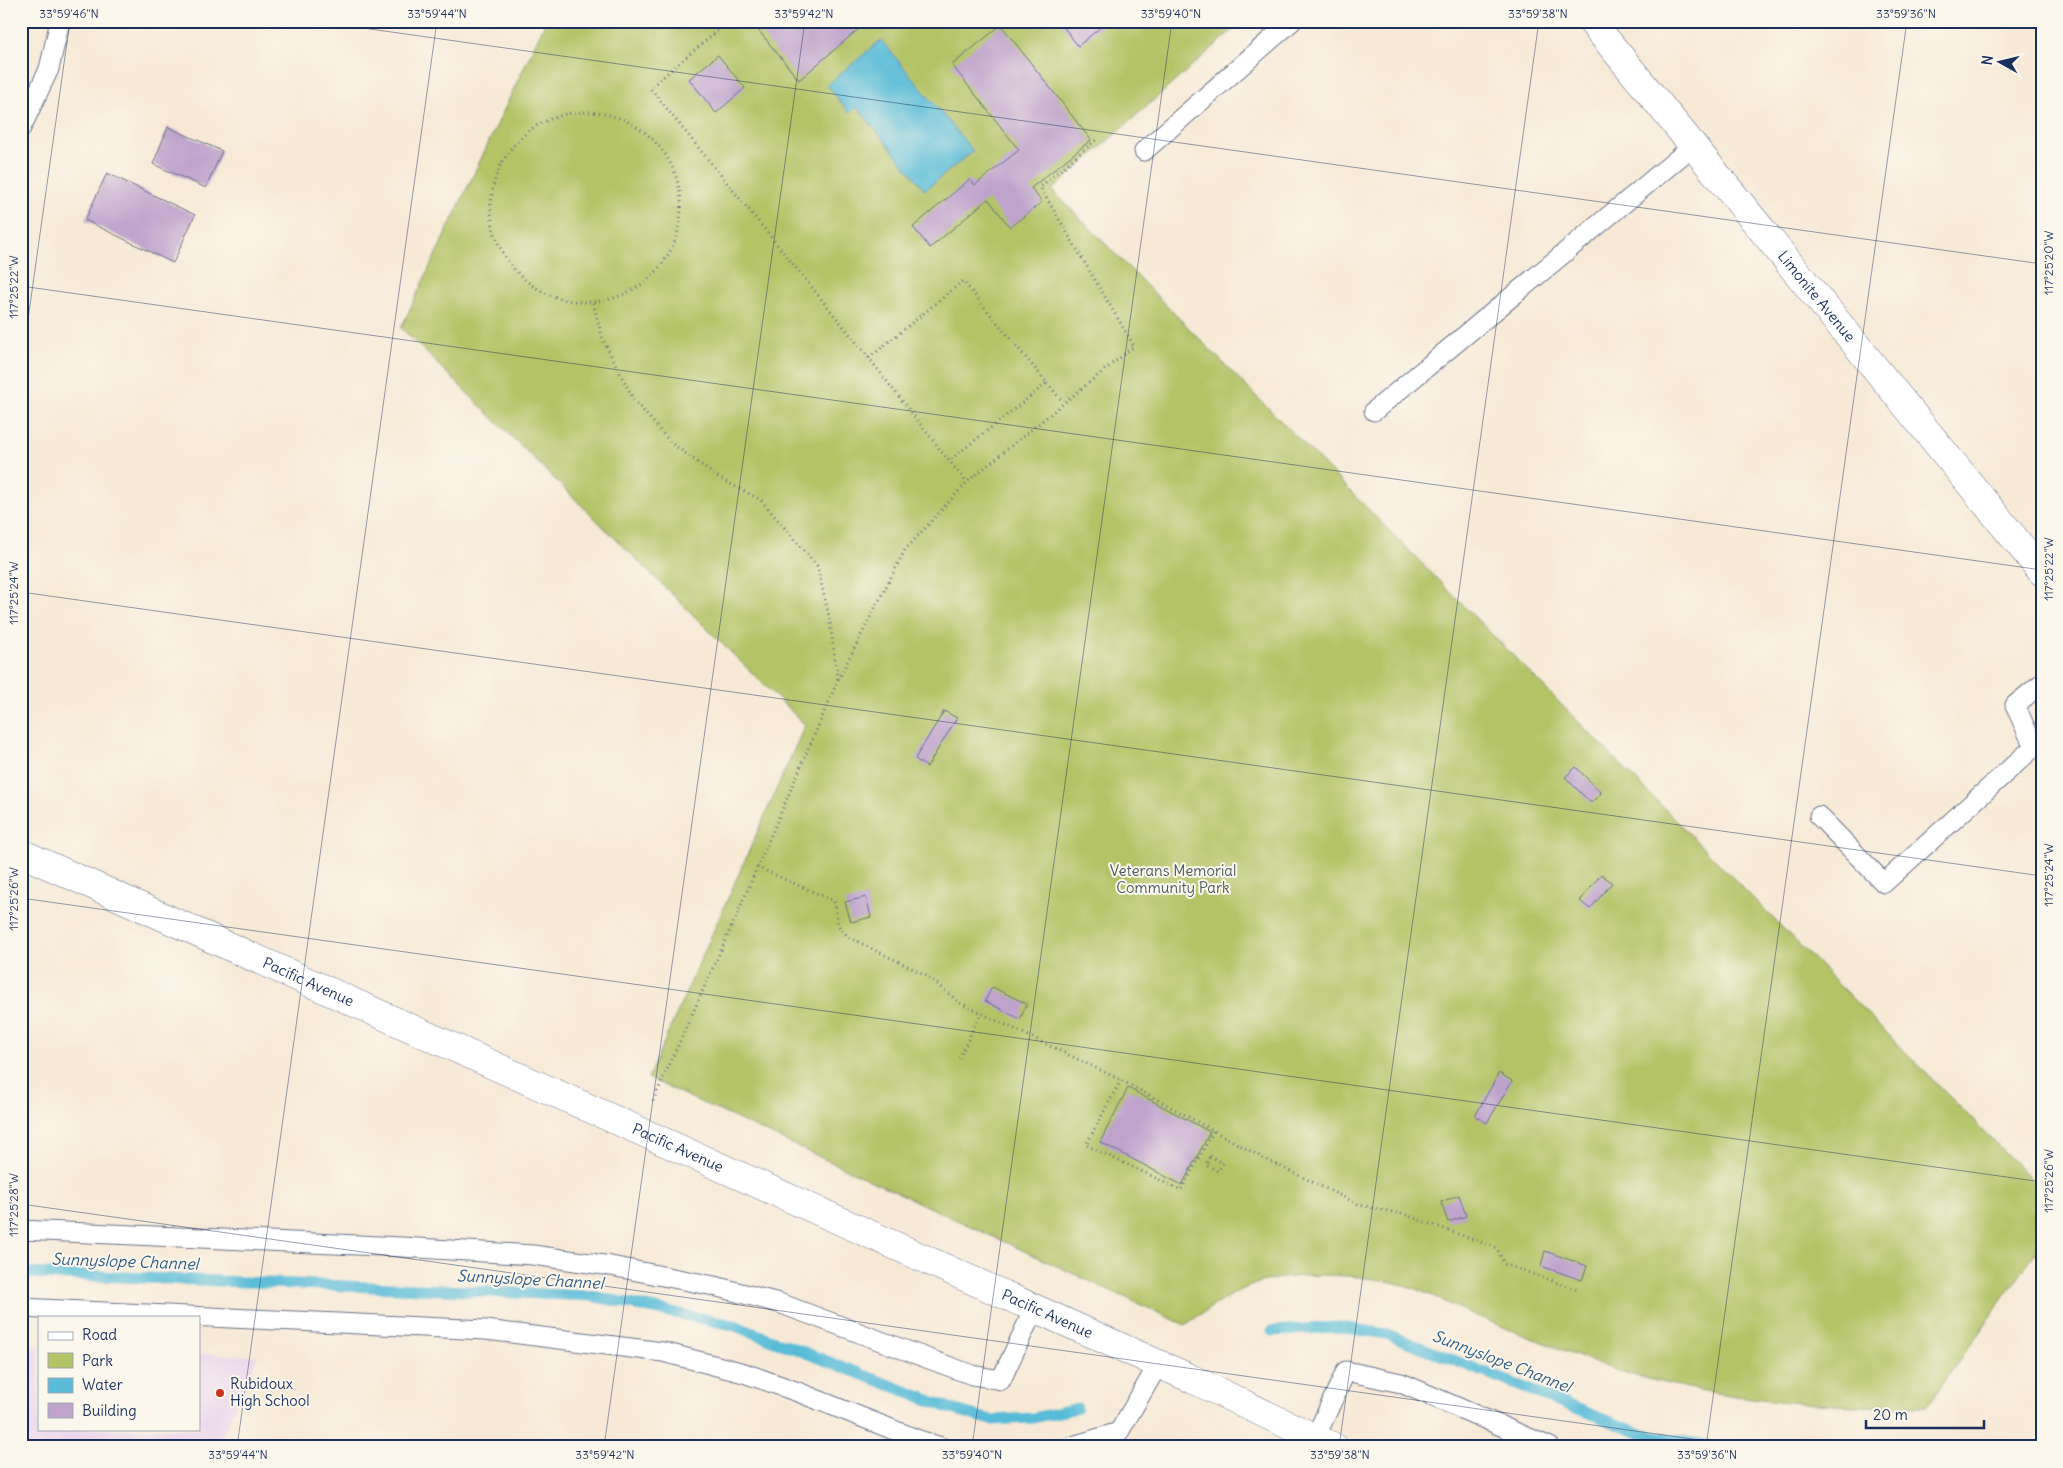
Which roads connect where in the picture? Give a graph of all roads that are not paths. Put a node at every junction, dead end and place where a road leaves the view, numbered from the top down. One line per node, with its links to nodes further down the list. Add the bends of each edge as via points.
1 (60, 21): 4 (lane, via 49,69)
2 (1292, 21): 6 (lane)
3 (1591, 21): 5 (street, Limonite Avenue)
4 (21, 128)
5 (1693, 146): 7 (lane); 8 (street, Limonite Avenue)
6 (1144, 151)
7 (1374, 412)
8 (2042, 572)
9 (2042, 684): 10 (lane, via 2015,705 2034,746 1884,884)
10 (1819, 816)
11 (21, 853): 14 (street, Pacific Avenue)
12 (21, 1230): 14 (lane, via 534,1255 611,1266 714,1286 779,1303 972,1375 1001,1380)
13 (21, 1308): 15 (lane)
14 (1034, 1309): 17 (street, Pacific Avenue)
15 (190, 1316)
16 (200, 1316): 19 (lane, via 486,1330 663,1352 744,1373)
17 (1158, 1365): 18 (street, Pacific Avenue); 20 (lane, via 1120,1432)
18 (1324, 1442): 21 (lane, via 1346,1371 1401,1383)
19 (941, 1447)
20 (1069, 1447)
21 (1550, 1447)

